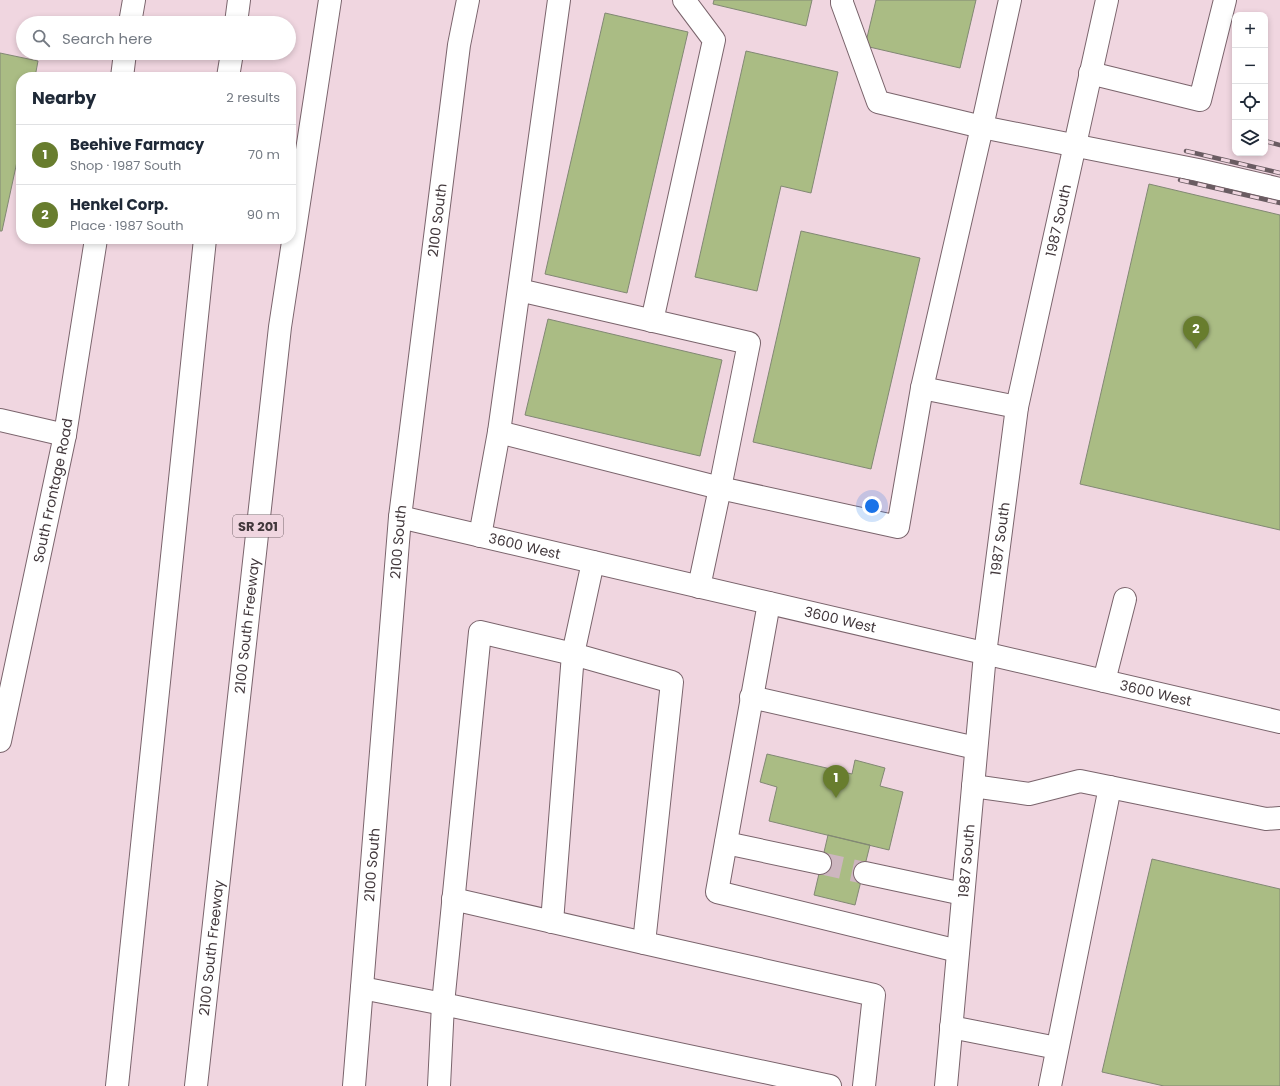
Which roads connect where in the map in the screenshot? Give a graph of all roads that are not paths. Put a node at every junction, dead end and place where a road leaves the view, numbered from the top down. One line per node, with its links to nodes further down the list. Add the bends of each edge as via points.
1 (134, 0): 11 (main road)
2 (239, 0): 12 (main road)
3 (330, 0): 21 (main road, 2100 South Freeway / SR 201)
4 (468, 0): 33 (main road, 2100 South, via 458,45)
5 (559, 0): 25 (main road)
6 (684, 0): 26 (main road, via 714,40)
7 (842, 0): 18 (main road, via 878,102)
8 (1010, 0): 18 (main road)
9 (1107, 0): 17 (main road, 1987 South)
10 (1225, 0): 17 (main road, via 1200,100)
11 (131, 16)
12 (237, 16)
13 (124, 60): 15 (main road)
14 (231, 60): 16 (main road)
15 (123, 72)
16 (229, 72)
17 (1090, 73): 19 (main road, 1987 South)
18 (982, 127): 19 (main road); 27 (main road)
19 (1074, 145): 20 (main road); 28 (main road, 1987 South)
20 (1280, 189)
21 (296, 222)
22 (95, 244): 31 (main road, South Frontage Road)
23 (204, 244): 61 (main road)
24 (293, 244): 62 (main road, 2100 South Freeway / SR 201, via 280,327)
25 (519, 290): 26 (main road); 30 (main road)
26 (652, 321): 32 (main road, via 749,344)
27 (922, 388): 28 (main road); 32 (main road, via 898,527)
28 (1017, 407): 40 (main road, 1987 South)
29 (0, 420): 31 (main road)
30 (499, 432): 32 (main road); 34 (main road)
31 (65, 435): 44 (main road, South Frontage Road)
32 (720, 488): 36 (main road)
33 (400, 517): 34 (main road, 3600 West); 57 (main road, 2100 South)
34 (480, 536): 35 (main road, 3600 West)
35 (593, 562): 36 (main road, 3600 West); 39 (main road)
36 (699, 587): 38 (main road, 3600 West)
37 (1125, 599): 41 (main road)
38 (769, 603): 40 (main road, 3600 West); 42 (main road)
39 (573, 654): 53 (main road, via 480,632); 54 (main road); 55 (main road, via 672,682)
40 (985, 654): 41 (main road, 3600 West); 45 (main road, 1987 South)
41 (1104, 681): 43 (main road, 3600 West)
42 (751, 697): 45 (main road); 49 (main road)
43 (1280, 722)
44 (1, 736)
45 (976, 748): 46 (main road, 1987 South)
46 (973, 786): 47 (main road, via 1029,794 1080,781); 52 (main road, 1987 South)
47 (1110, 787): 48 (main road, via 1266,819); 60 (main road)
48 (1280, 818)
49 (726, 843): 50 (main road); 56 (main road, via 717,892)
50 (820, 863)
51 (865, 873): 52 (main road)
52 (963, 894): 56 (main road, 1987 South)
53 (453, 899): 54 (main road); 58 (main road)
54 (552, 922): 55 (main road)
55 (644, 943): 66 (main road, via 874,995)
56 (958, 951): 59 (main road, 1987 South)
57 (362, 988): 58 (main road); 63 (main road, 2100 South)
58 (443, 1004): 64 (main road); 65 (main road)
59 (951, 1027): 60 (main road); 67 (main road, 1987 South)
60 (1058, 1048): 68 (main road)
61 (117, 1086)
62 (197, 1086)
63 (354, 1086)
64 (439, 1086)
65 (830, 1086)
66 (864, 1086)
67 (946, 1086)
68 (1050, 1086)

